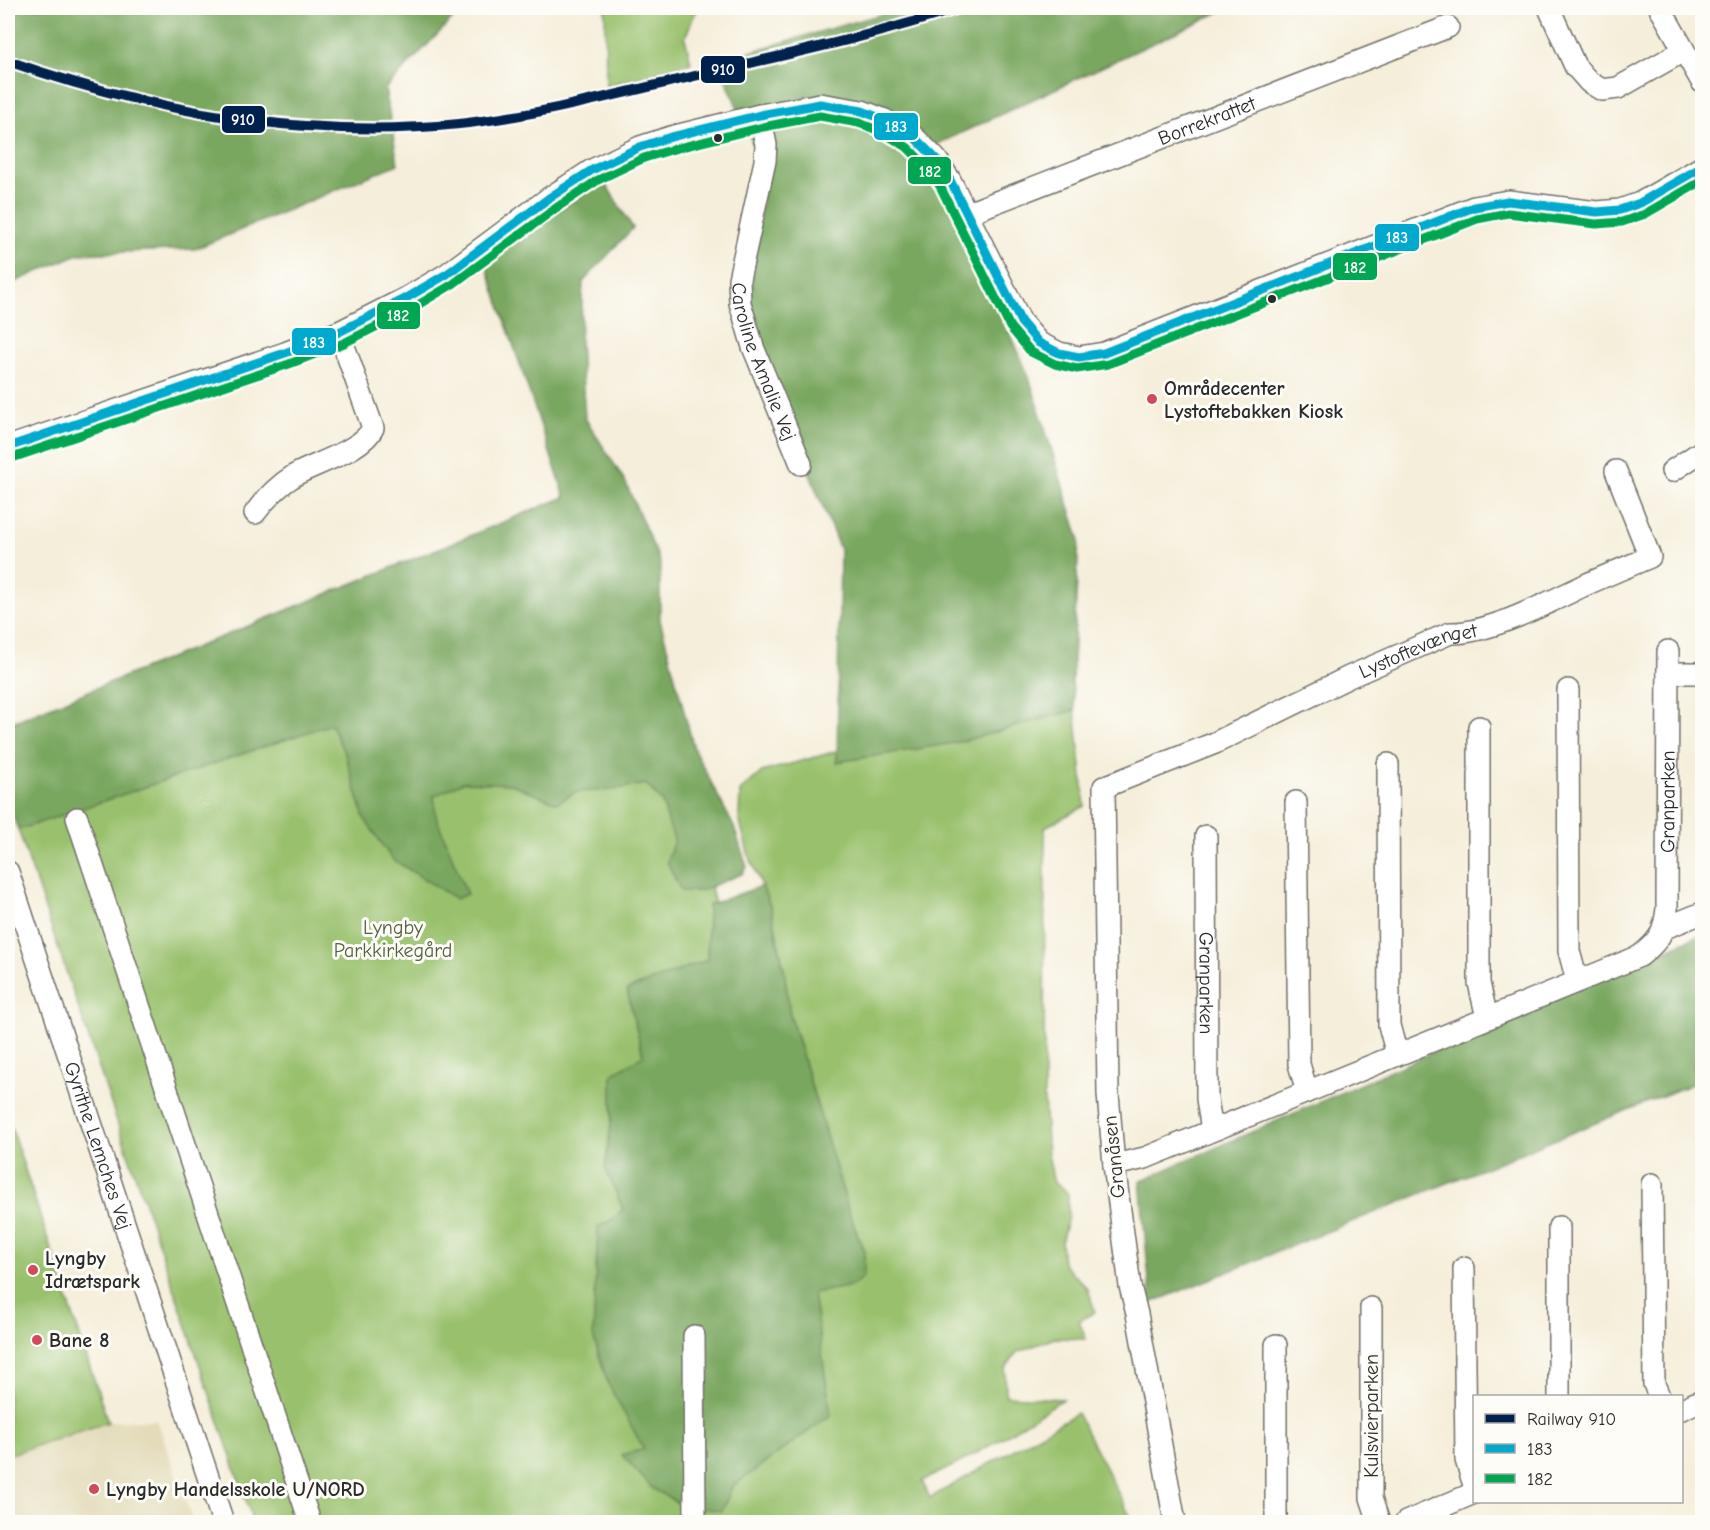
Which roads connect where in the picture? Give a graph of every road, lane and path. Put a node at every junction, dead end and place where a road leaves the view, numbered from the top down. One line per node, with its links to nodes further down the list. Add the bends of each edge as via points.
1 (1549, 8): 4 (street, via 1575,66 1602,90 1618,88)
2 (1660, 8): 4 (street)
3 (1448, 27): 8 (street, Borrekrattet)
4 (1683, 51): 5 (street)
5 (1702, 82)
6 (760, 115): 8 (street, via 820,104 862,111 885,120 914,137 936,159); 9 (street, via 654,142 592,170 447,274); 12 (street, Caroline Amalie Vej, via 765,161 739,279 740,303 753,347)
7 (1702, 166): 8 (street, via 1640,203 1620,210 1597,212 1508,201 1474,207 1104,353 1078,357 1039,343 1021,322)
8 (968, 213)
9 (339, 332): 10 (street); 15 (street, via 373,428 370,435 294,476 270,494)
10 (8, 447)
11 (1702, 451): 14 (street)
12 (801, 464)
13 (1616, 471): 22 (street, Lystoftevænget, via 1650,557 1533,610 1465,633 1450,633 1215,743)
14 (1672, 471)
15 (255, 513)
16 (1668, 651): 17 (street, Granparken)
17 (1668, 673): 18 (street); 28 (street, Granparken)
18 (1702, 674)
19 (1568, 690): 29 (street, via 1569,951)
20 (1479, 727): 30 (street, via 1479,982)
21 (1388, 764): 31 (street, via 1389,1025)
22 (1104, 787): 34 (street, Granåsen, via 1108,1094)
23 (1296, 802): 32 (street, via 1299,1064)
24 (77, 818): 48 (street)
25 (1206, 836): 33 (street, Granparken, via 1207,1099)
26 (8, 872): 47 (street, Gyrithe Lemches Vej)
27 (1702, 913): 28 (street)
28 (1665, 928): 29 (street, via 1655,944 1640,956)
29 (1577, 981): 30 (street)
30 (1487, 1018): 31 (street)
31 (1397, 1055): 32 (street)
32 (1307, 1092): 33 (street)
33 (1212, 1130): 34 (street, via 1145,1158)
34 (1114, 1165): 50 (street, Granåsen, via 1130,1286)
35 (1652, 1184): 42 (street, via 1654,1384)
36 (1559, 1227): 41 (street)
37 (1464, 1269): 45 (street, via 1466,1460)
38 (1371, 1308): 52 (street, Kulsvierparken, via 1371,1498)
39 (694, 1336): 49 (street)
40 (1276, 1345): 51 (street)
41 (1559, 1395)
42 (1659, 1395)
43 (1702, 1400): 44 (street)
44 (1683, 1409)
45 (1473, 1482)
46 (1473, 1493): 53 (street)
47 (223, 1522)
48 (310, 1522)
49 (695, 1522)
50 (1175, 1522)
51 (1276, 1522)
52 (1379, 1522)
53 (1406, 1522)

